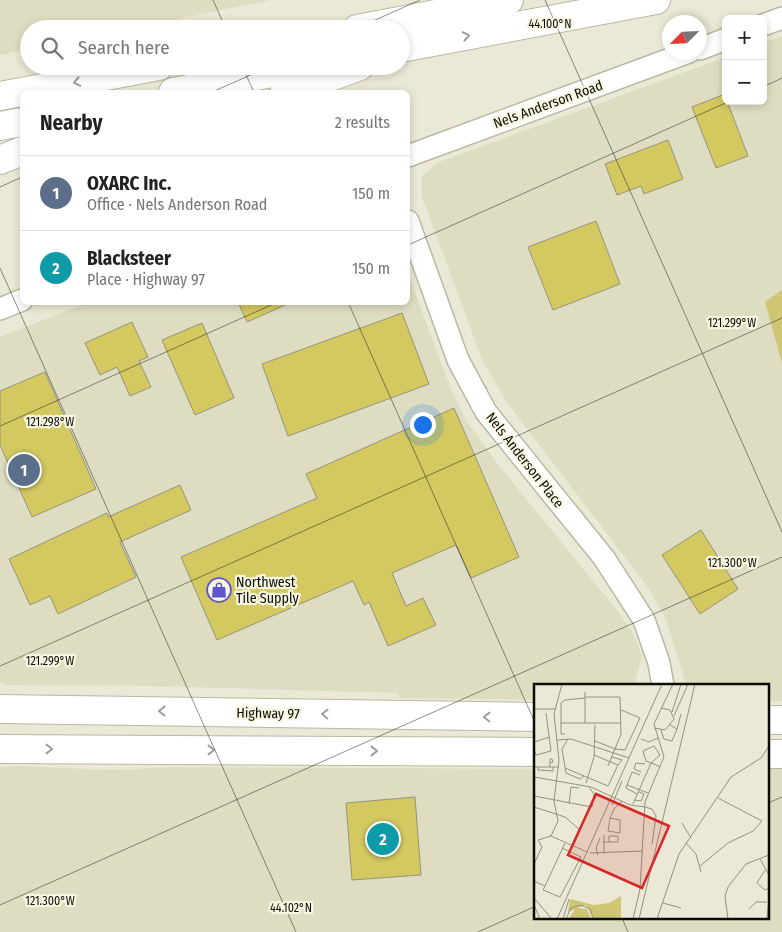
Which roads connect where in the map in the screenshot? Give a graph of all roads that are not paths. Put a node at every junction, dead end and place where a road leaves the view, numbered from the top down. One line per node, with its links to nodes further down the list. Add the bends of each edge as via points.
1 (509, 0): 4 (main road)
2 (656, 0): 8 (main road, one-way to 2)
3 (782, 18): 5 (street)
4 (404, 20)
5 (767, 24)
6 (722, 41): 7 (street)
7 (707, 46)
8 (410, 48)
9 (667, 60): 21 (street, Nels Anderson Road)
10 (111, 75): 13 (main road, one-way to 13)
11 (261, 75): 14 (main road)
12 (336, 75): 15 (main road)
13 (32, 90)
14 (183, 90)
15 (278, 90)
16 (20, 92): 17 (main road, one-way to 17)
17 (0, 96)
18 (20, 122): 19 (main road)
19 (0, 126)
20 (20, 153): 22 (main road)
21 (410, 155)
22 (0, 160)
23 (410, 227): 26 (street, Nels Anderson Place, via 458,360 486,412 604,558 644,620 659,663)
24 (20, 301): 25 (street)
25 (0, 309)
26 (662, 684)
27 (0, 709): 28 (main road, Highway 97, one-way to 27)
28 (534, 718)
29 (0, 749): 30 (main road, one-way to 30)
30 (534, 752)

